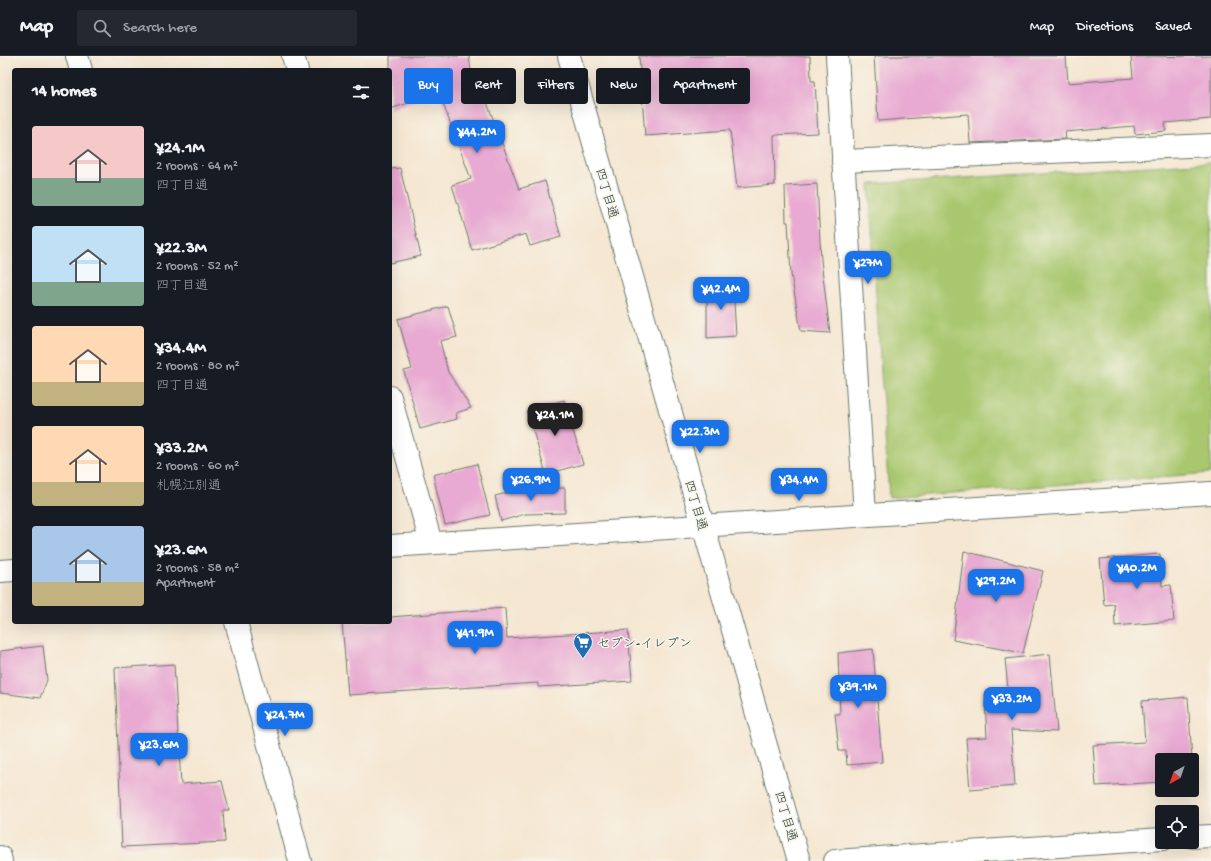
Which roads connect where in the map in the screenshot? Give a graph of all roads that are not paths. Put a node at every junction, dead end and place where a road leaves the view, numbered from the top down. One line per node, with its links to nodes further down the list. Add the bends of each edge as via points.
1 (77, 56): 5 (main road)
2 (294, 56): 6 (main road)
3 (569, 56): 12 (main road, 四丁目通)
4 (837, 56): 8 (main road)
5 (80, 68)
6 (297, 68)
7 (1211, 145): 8 (main road)
8 (843, 161): 11 (main road)
9 (392, 404): 13 (main road)
10 (1211, 493): 11 (main road)
11 (865, 515): 12 (main road)
12 (703, 526): 13 (main road); 24 (main road, 四丁目通)
13 (431, 543): 14 (main road)
14 (392, 546)
15 (12, 570): 16 (main road)
16 (0, 571)
17 (237, 624): 23 (main road)
18 (1211, 836): 19 (main road)
19 (1199, 837)
20 (1155, 839): 25 (main road)
21 (0, 857): 22 (main road)
22 (1, 861)
23 (300, 861)
24 (799, 861)
25 (835, 861)

